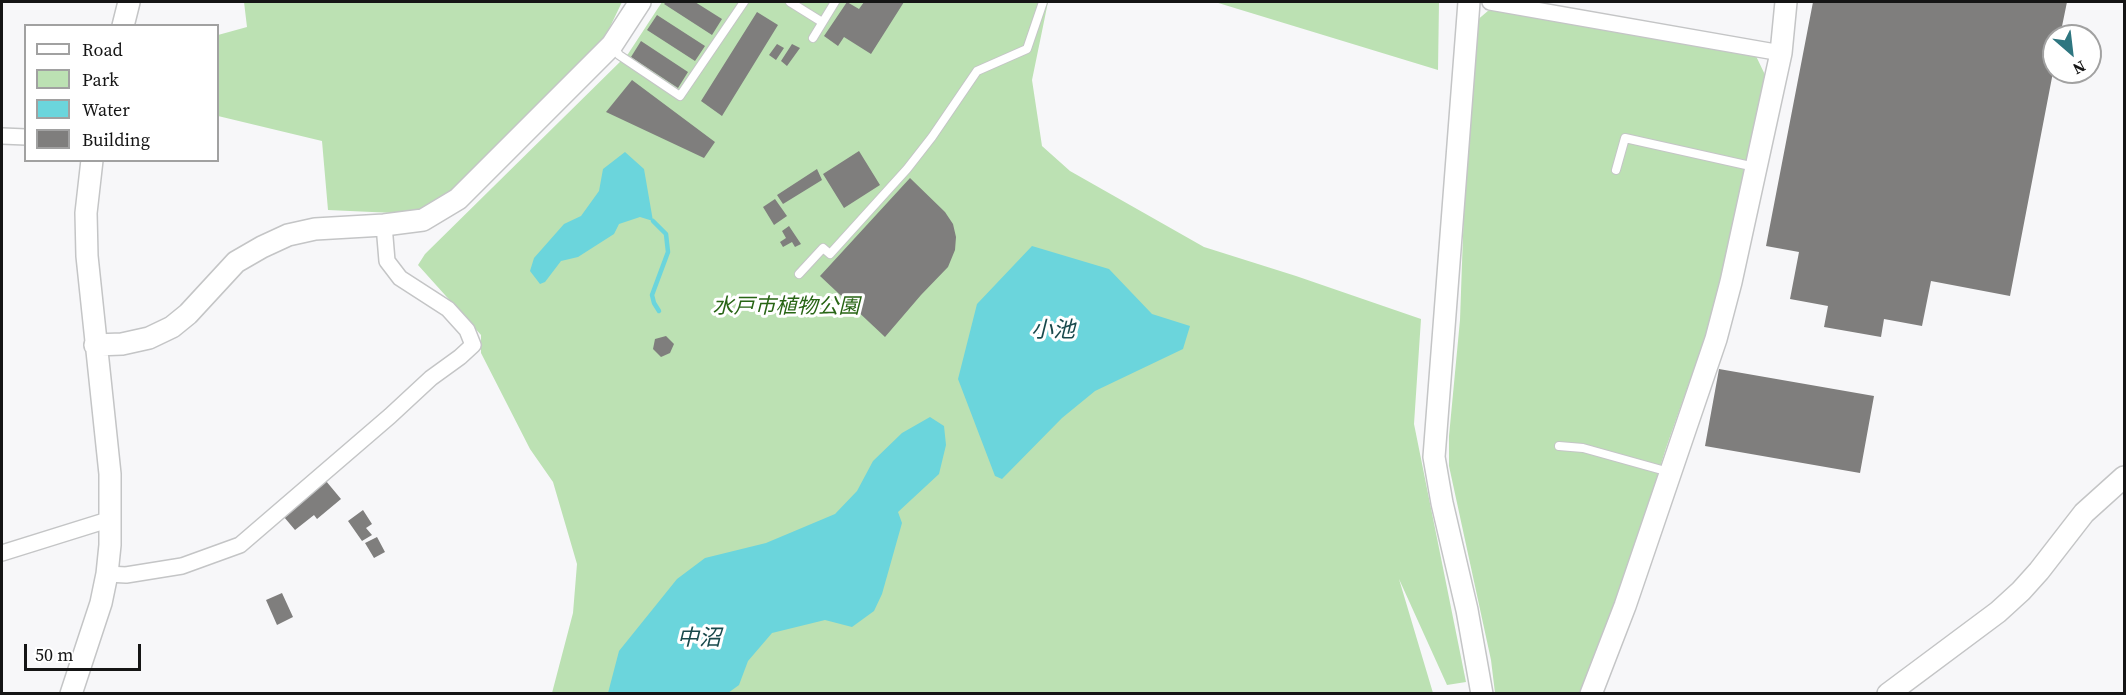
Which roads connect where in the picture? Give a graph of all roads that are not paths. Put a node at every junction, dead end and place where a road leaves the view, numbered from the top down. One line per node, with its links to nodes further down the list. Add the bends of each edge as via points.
1 (129, 2): 11 (street)
2 (640, 2): 13 (street)
3 (744, 2): 13 (lane, via 680,96 619,55)
4 (790, 2): 10 (lane)
5 (835, 2): 10 (lane)
6 (1043, 2): 21 (lane, via 1028,49 977,71 907,169 830,254 823,248)
7 (1469, 2): 30 (street, via 1434,457)
8 (1490, 2): 14 (street)
9 (1786, 2): 14 (street)
10 (822, 22): 12 (lane)
11 (124, 24)
12 (813, 38)
13 (612, 45): 20 (street, via 458,199 423,220)
14 (1781, 53): 18 (street)
15 (2, 136): 16 (street)
16 (24, 137)
17 (92, 162): 22 (street, via 87,256)
18 (1756, 168): 19 (lane, via 1625,138); 24 (street, via 1716,339)
19 (1616, 170)
20 (384, 225): 22 (street, via 315,229 288,235 236,262 172,327 149,338); 28 (street, via 387,261 400,278 448,309 467,330 473,345 240,545 182,566 126,575)
21 (799, 274)
22 (95, 345): 26 (street, via 110,474)
23 (1558, 446): 24 (lane, via 1583,448)
24 (1670, 472): 31 (street)
25 (2124, 477): 32 (street, via 2084,513 2021,591)
26 (111, 519): 27 (street); 28 (street)
27 (2, 553)
28 (107, 574): 29 (street, via 92,634)
29 (71, 693)
30 (1482, 693)
31 (1591, 693)
32 (1888, 693)

